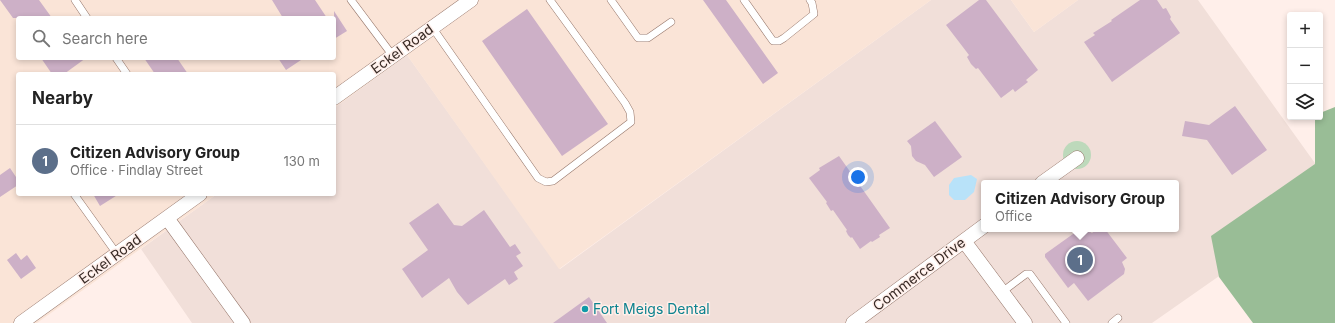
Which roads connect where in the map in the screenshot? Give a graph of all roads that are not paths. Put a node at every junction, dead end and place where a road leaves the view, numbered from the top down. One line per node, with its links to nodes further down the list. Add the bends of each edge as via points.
1 (74, 0): 8 (lane)
2 (351, 0): 11 (lane)
3 (470, 0): 10 (street, Eckel Road)
4 (550, 0): 10 (lane, via 630,112 630,122 553,181 546,182 538,178)
5 (611, 0): 9 (lane, via 638,38 648,38)
6 (744, 0): 7 (lane, via 774,40 779,41 814,14)
7 (810, 0)
8 (86, 16)
9 (671, 22)
10 (432, 27): 11 (street, Eckel Road)
11 (393, 56): 14 (street, Eckel Road)
12 (117, 60): 13 (lane)
13 (126, 72)
14 (336, 97)
15 (1077, 158): 16 (street)
16 (1046, 180)
17 (75, 196): 22 (lane)
18 (197, 196): 19 (street, Eckel Road)
19 (167, 218): 22 (street, Eckel Road); 25 (street)
20 (981, 228): 21 (street, Commerce Drive)
21 (964, 241): 23 (street); 26 (street, Commerce Drive)
22 (117, 254): 24 (street, Eckel Road)
23 (1002, 292): 27 (street); 28 (lane, via 1026,274 1030,274)
24 (21, 323)
25 (244, 323)
26 (853, 323)
27 (1025, 323)
28 (1066, 323)

